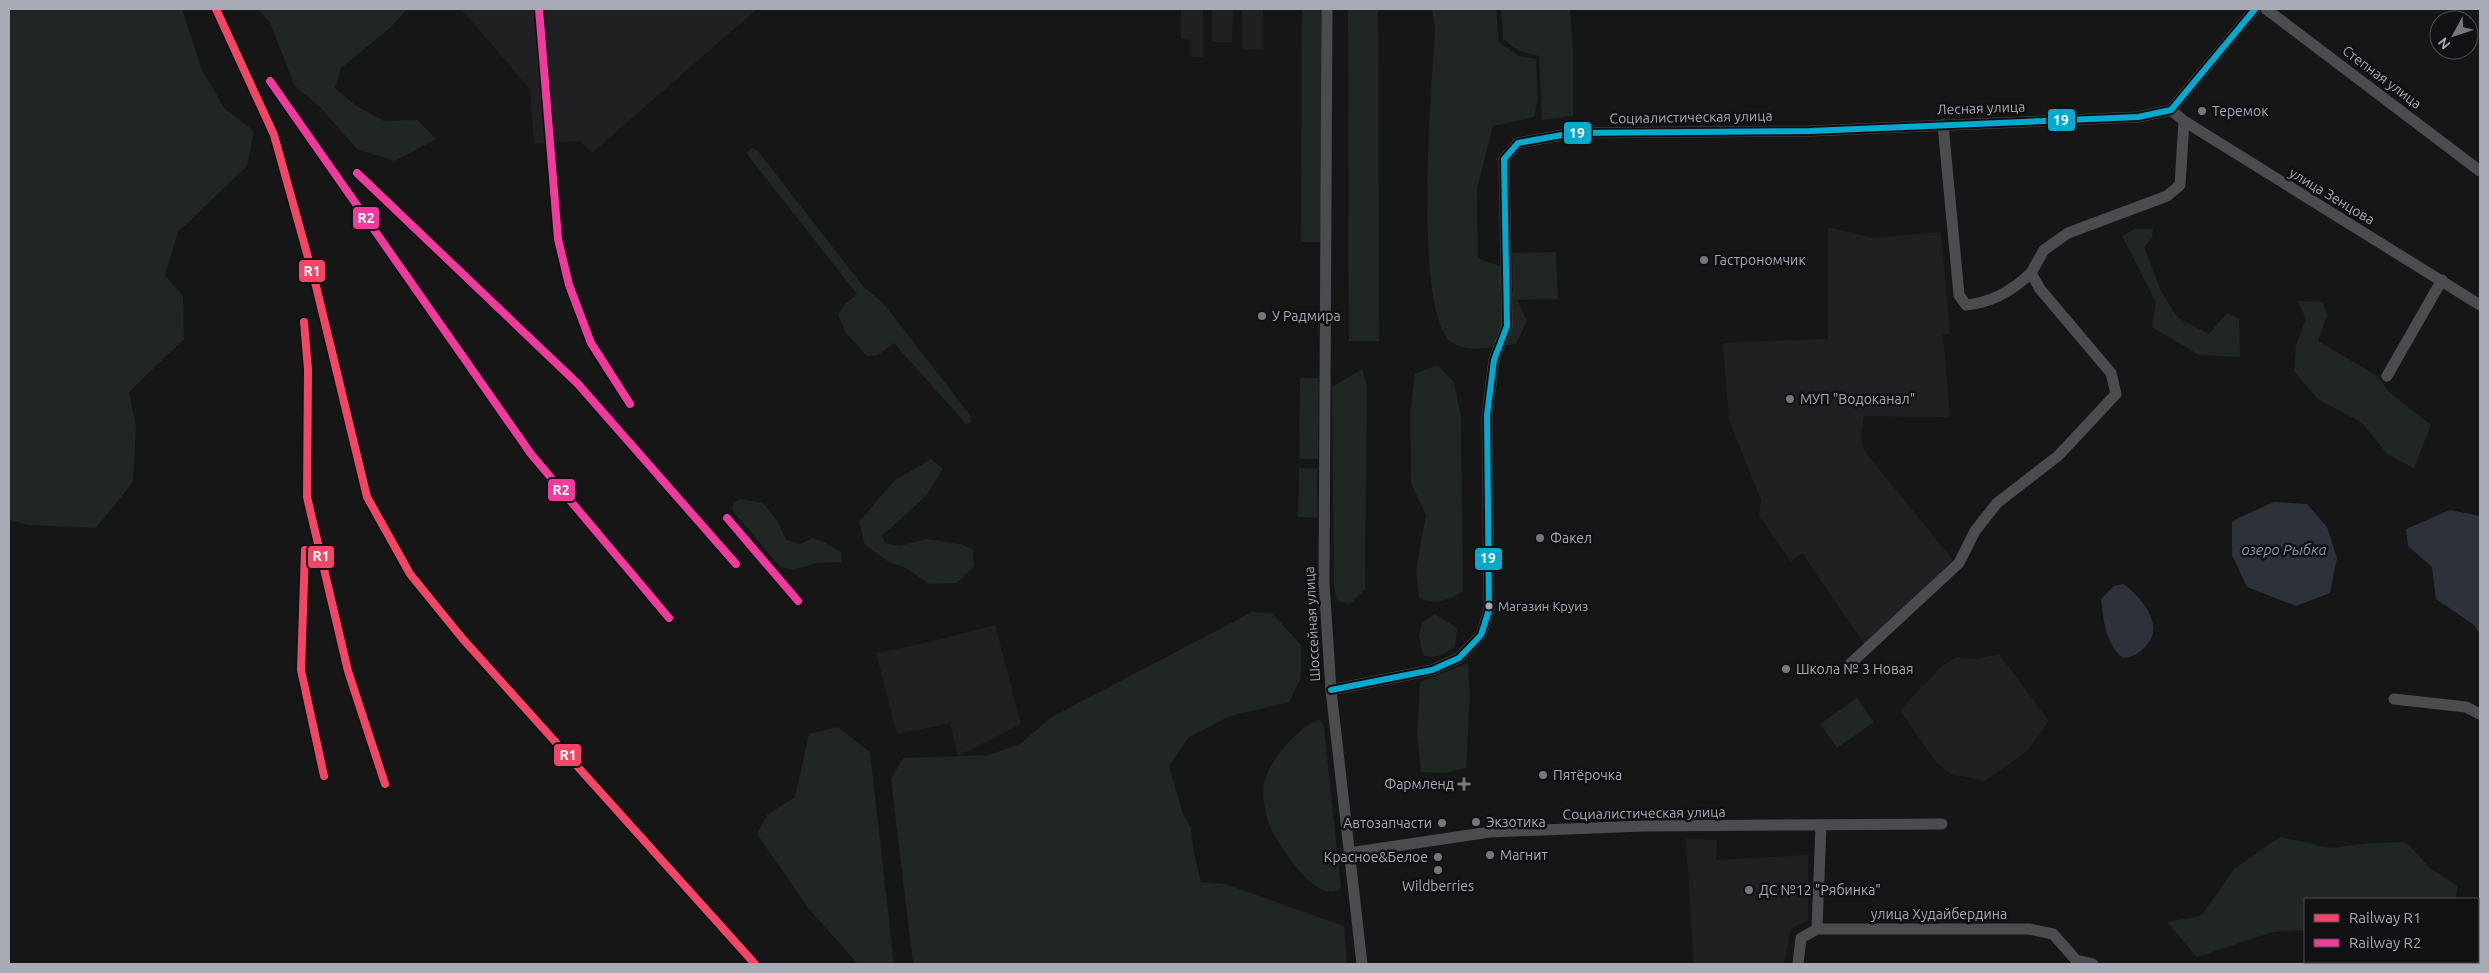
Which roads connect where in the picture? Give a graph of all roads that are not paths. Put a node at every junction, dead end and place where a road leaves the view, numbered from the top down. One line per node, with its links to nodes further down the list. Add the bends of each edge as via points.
1 (1327, 9): 14 (street, Шоссейная улица, via 1324,583)
2 (2255, 9): 4 (street)
3 (2266, 9): 8 (street, Степная улица)
4 (2171, 110): 5 (street, улица Зенцова); 6 (street, Лесная улица, via 2138,116)
5 (2184, 121): 9 (street, via 2180,185 2167,196 2068,233 2044,250); 10 (street, улица Зенцова)
6 (1943, 125): 7 (street, Лесная улица); 9 (street, via 1959,295 1966,306 1979,304 2016,287)
7 (1810, 131): 14 (street, Социалистическая улица, via 1573,133 1518,143 1504,159 1507,326 1494,360 1487,415 1489,610 1481,634 1459,658 1432,670)
8 (2480, 170)
9 (2031, 273): 13 (street, via 2040,289 2111,373 2116,394 2058,456 1997,503 1975,532 1959,563)
10 (2442, 280): 11 (street, улица Зенцова); 12 (street)
11 (2480, 305)
12 (2388, 376)
13 (1850, 664)
14 (1331, 690): 19 (street, Шоссейная улица)
15 (2394, 699): 16 (street, via 2466,707)
16 (2480, 714)
17 (1942, 824): 18 (street, Социалистическая улица)
18 (1821, 825): 19 (street, Социалистическая улица, via 1643,826 1490,832); 20 (street)
19 (1349, 853): 21 (street, Шоссейная улица)
20 (1818, 929): 22 (street, via 1801,938); 23 (street, улица Худайбердина, via 2029,929 2053,934 2076,960)
21 (1362, 964)
22 (1798, 964)
23 (2093, 964)

